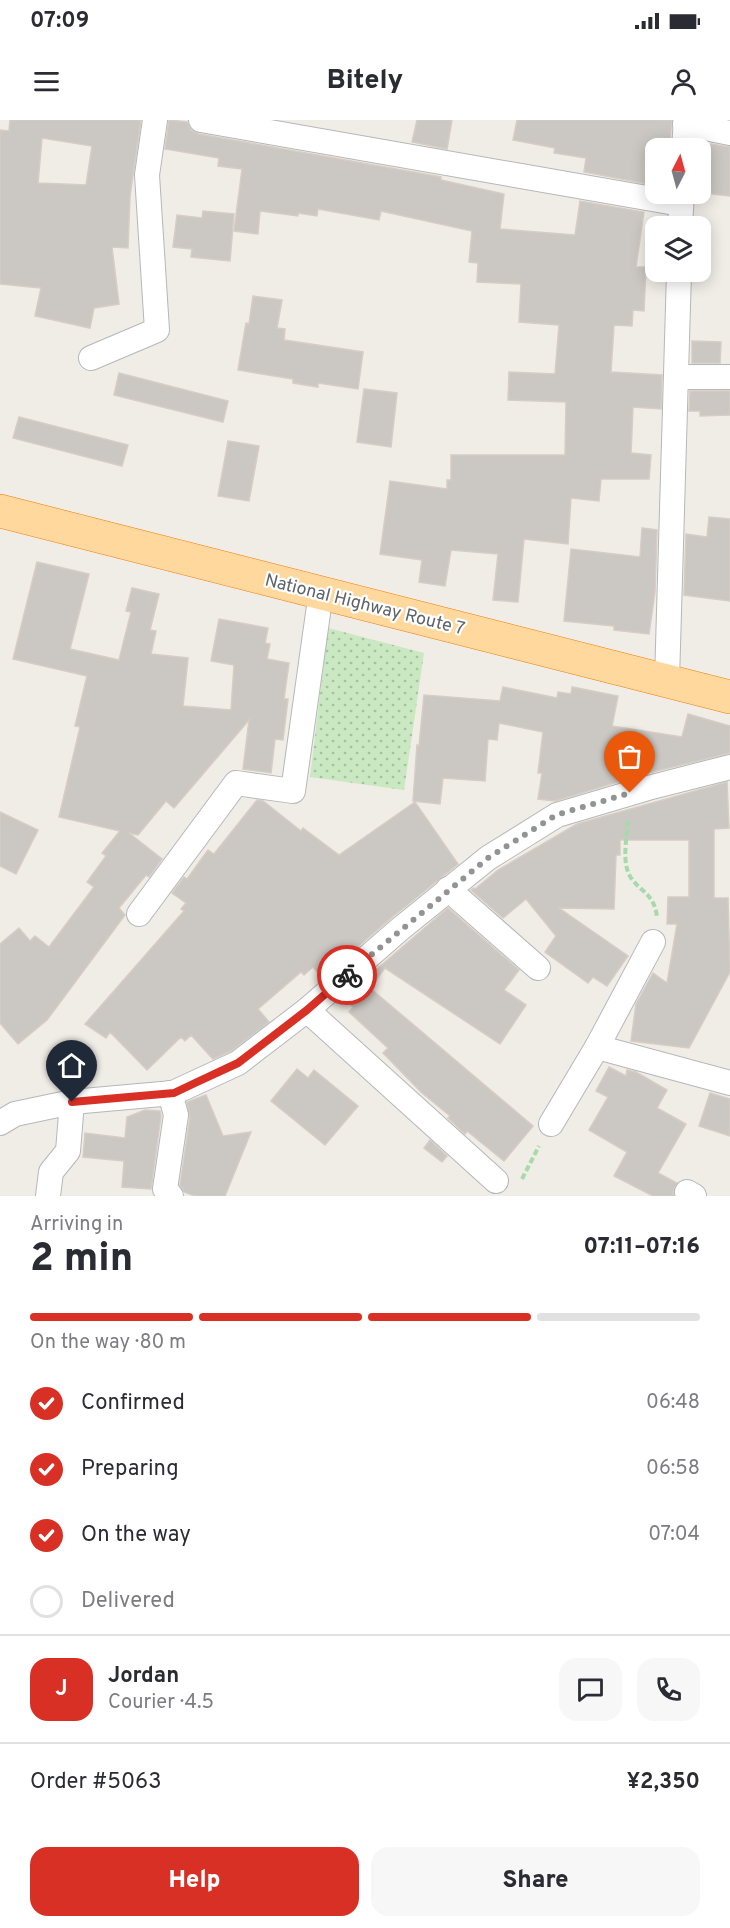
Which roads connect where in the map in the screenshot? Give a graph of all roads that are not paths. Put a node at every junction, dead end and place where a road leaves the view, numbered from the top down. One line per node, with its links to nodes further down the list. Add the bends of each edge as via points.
1 (155, 120): 8 (street, via 147,175 157,330)
2 (201, 120): 6 (street)
3 (686, 122): 4 (street); 5 (street)
4 (730, 133)
5 (685, 138)
6 (681, 208)
7 (679, 282): 9 (street)
8 (91, 358)
9 (676, 377): 10 (street); 13 (street)
10 (730, 377)
11 (0, 511): 12 (highway, National Highway Route 7)
12 (321, 592): 13 (highway, National Highway Route 7); 17 (street, via 293,791 236,783)
13 (667, 680): 14 (highway, National Highway Route 7)
14 (730, 696)
15 (730, 767): 16 (street, via 556,815)
16 (448, 889): 19 (street); 20 (street)
17 (139, 914)
18 (653, 942): 21 (street)
19 (538, 968)
20 (307, 1010): 23 (street, via 238,1063); 27 (street)
21 (597, 1047): 22 (street); 26 (street)
22 (730, 1083)
23 (170, 1093): 24 (street); 29 (street, via 176,1115 165,1189)
24 (72, 1102): 25 (street, via 15,1114); 28 (street, via 68,1152 51,1172)
25 (0, 1123)
26 (551, 1124)
27 (507, 1183)
28 (48, 1196)
29 (171, 1196)

